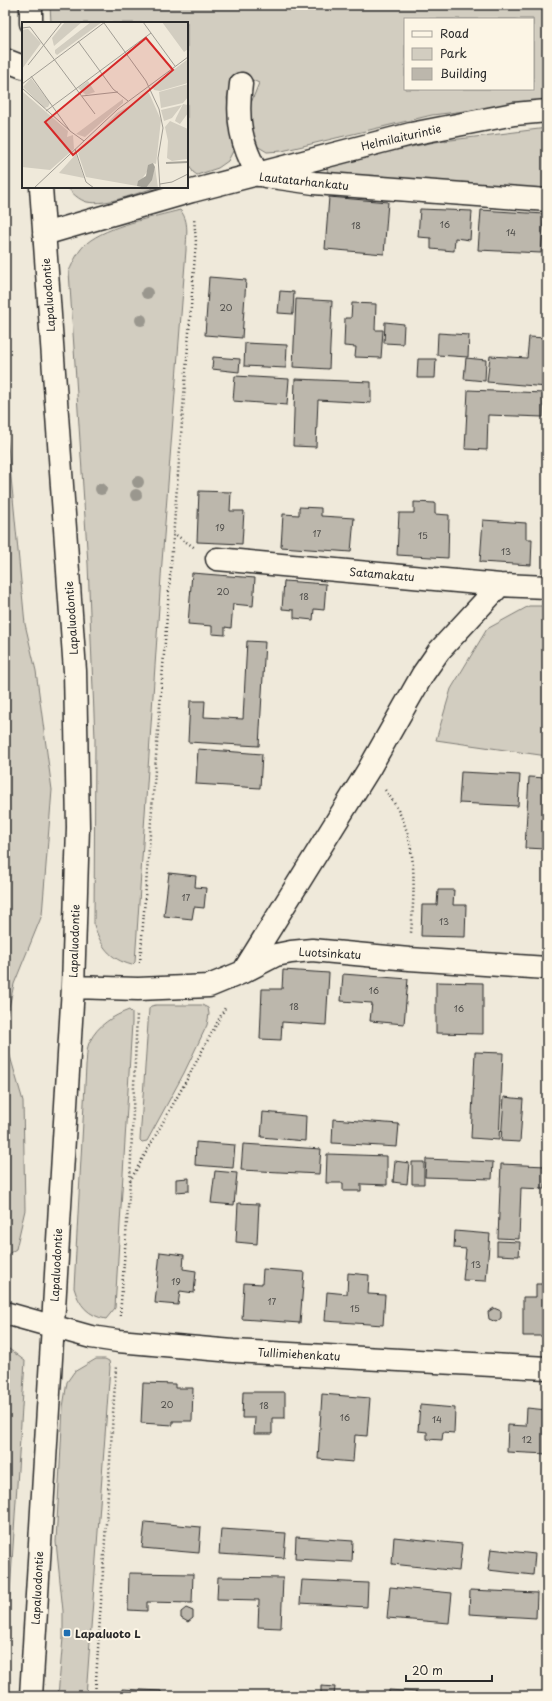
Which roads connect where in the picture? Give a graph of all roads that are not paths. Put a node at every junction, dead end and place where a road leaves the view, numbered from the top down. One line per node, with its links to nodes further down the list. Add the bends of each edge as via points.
1 (31, 5): 2 (street)
2 (31, 22)
3 (5, 60): 4 (street)
4 (22, 67)
5 (241, 84): 7 (street, via 238,104 242,140)
6 (547, 112): 7 (street, Helmilaiturintie, via 514,114 411,134)
7 (258, 175): 9 (street, Lautatarhankatu, via 314,183); 10 (street, Lautatarhankatu, via 192,191)
8 (41, 188): 10 (street, Lapaluodontie)
9 (547, 200)
10 (44, 234): 16 (street, Lapaluodontie, via 75,671 78,827)
11 (217, 558): 12 (street, Satamakatu)
12 (500, 585): 13 (street, Satamakatu); 15 (street, via 439,651 423,674 369,769)
13 (547, 587)
14 (547, 968): 15 (street, Luotsinkatu, via 312,950 276,956)
15 (243, 972): 16 (street, Luotsinkatu, via 210,986 138,989)
16 (73, 987): 18 (street, Lapaluodontie)
17 (5, 1313): 18 (street, Tullimiehenkatu)
18 (53, 1326): 19 (street, Tullimiehenkatu, via 91,1337 118,1341); 20 (street, Lapaluodontie)
19 (547, 1368)
20 (31, 1696)

